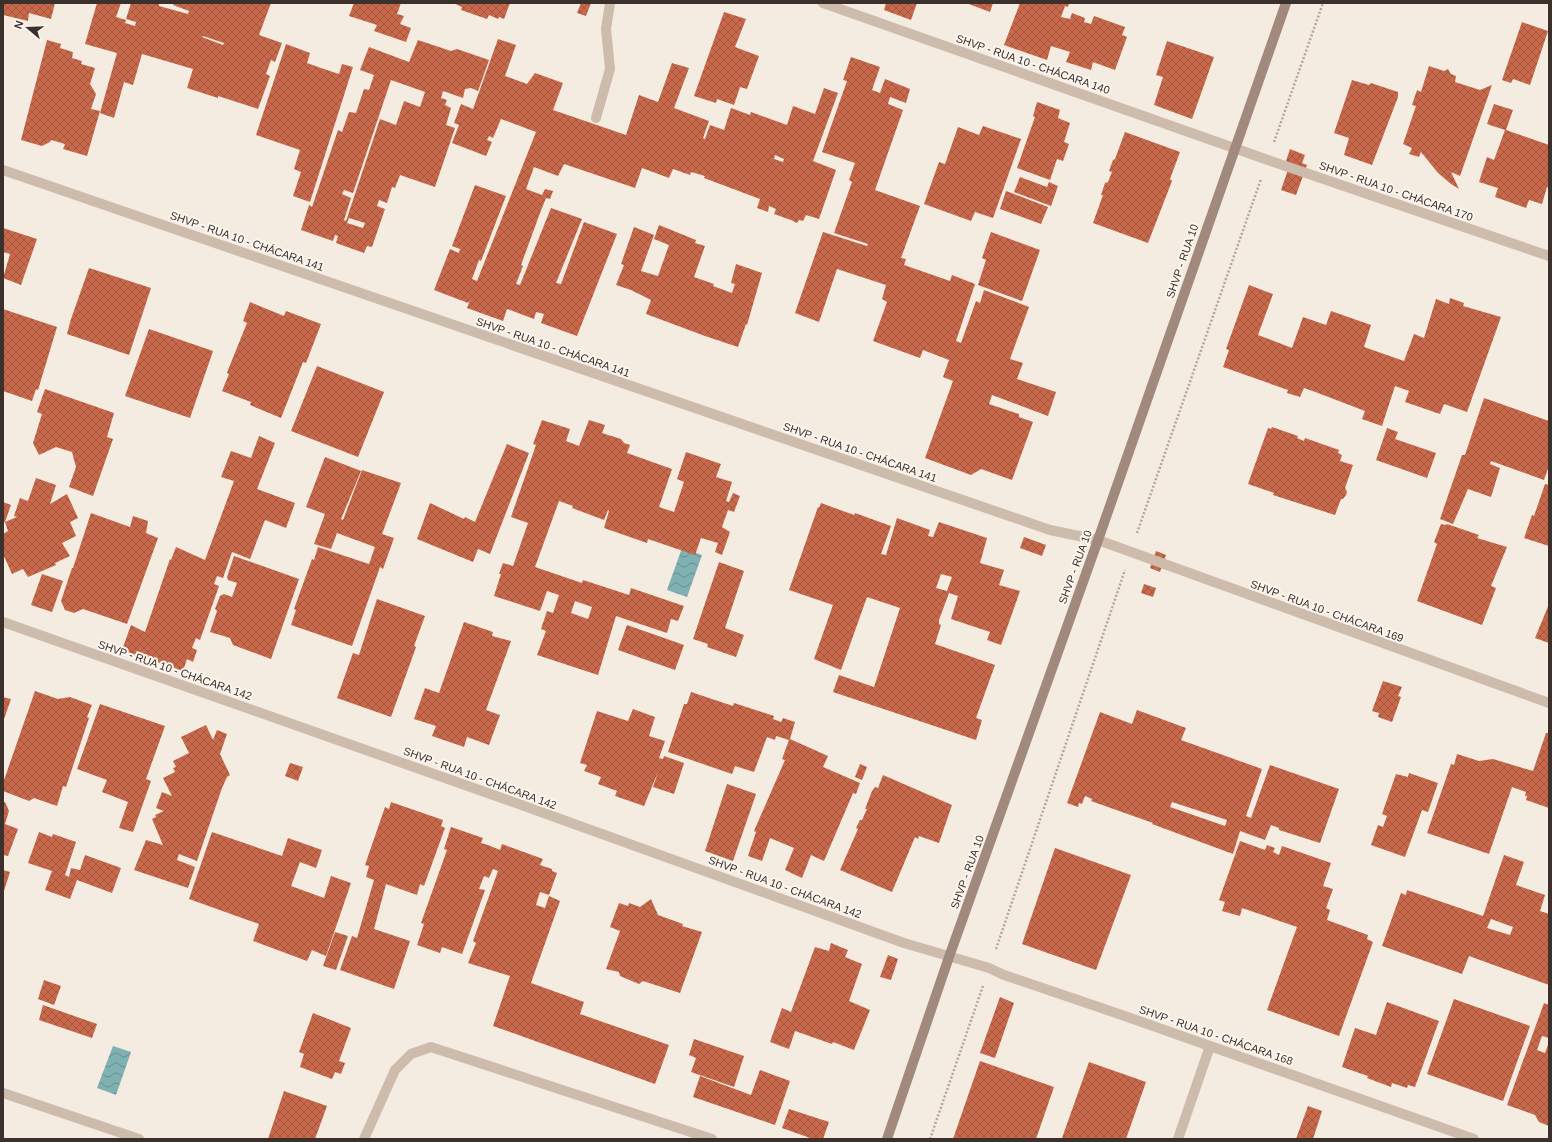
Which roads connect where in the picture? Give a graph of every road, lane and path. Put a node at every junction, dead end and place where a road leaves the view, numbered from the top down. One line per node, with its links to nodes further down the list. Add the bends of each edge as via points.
1 (610, 3): 4 (street, via 606,29 610,69)
2 (823, 3): 5 (street, SHVP - RUA 10 - CHÁCARA 140)
3 (1286, 3): 5 (street, SHVP - RUA 10)
4 (596, 118)
5 (1235, 148): 7 (street, SHVP - RUA 10 - CHÁCARA 170); 8 (street, SHVP - RUA 10)
6 (3, 170): 8 (street, SHVP - RUA 10 - CHÁCARA 141, via 1050,530)
7 (1549, 256)
8 (1098, 540): 10 (street, SHVP - RUA 10 - CHÁCARA 169); 11 (street, SHVP - RUA 10)
9 (3, 622): 11 (street, SHVP - RUA 10 - CHÁCARA 142)
10 (1549, 703)
11 (949, 957): 12 (street, SHVP - RUA 10 - CHÁCARA 168, via 989,968); 17 (street, SHVP - RUA 10)
12 (1210, 1046): 18 (street); 19 (street, SHVP - RUA 10 - CHÁCARA 168)
13 (3, 1093): 14 (street)
14 (139, 1139)
15 (364, 1139): 16 (street, via 395,1070 411,1054 431,1047)
16 (712, 1139)
17 (887, 1139)
18 (1178, 1139)
19 (1474, 1139)

